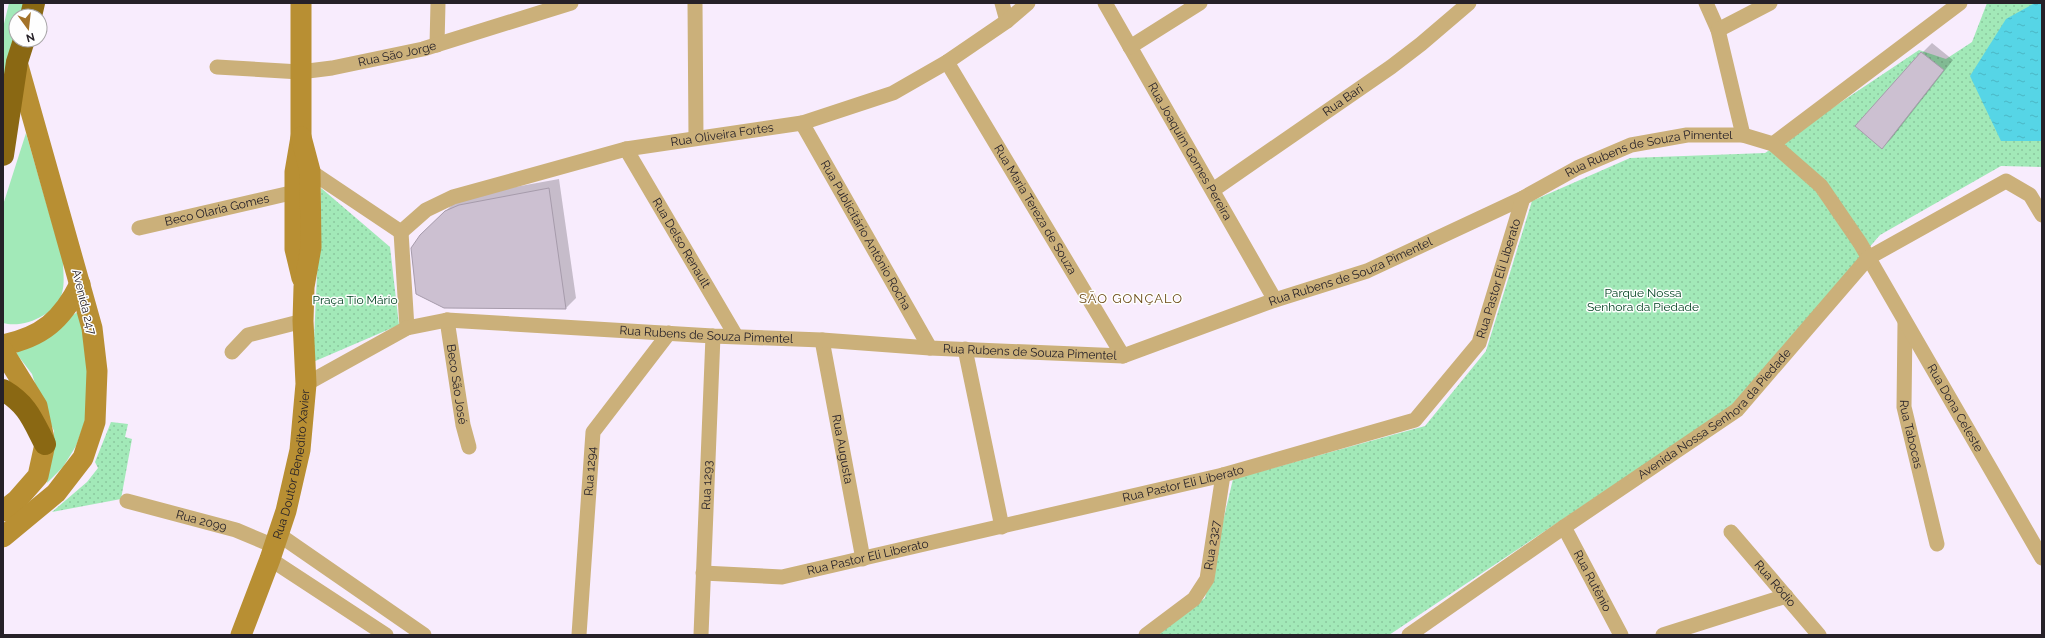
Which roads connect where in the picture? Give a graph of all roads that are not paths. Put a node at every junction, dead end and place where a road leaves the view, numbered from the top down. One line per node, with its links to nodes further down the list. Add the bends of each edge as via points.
1 (301, 3): 21 (main road, Rua Doutor Benedito Xavier)
2 (438, 3): 15 (street)
3 (571, 3): 15 (street, Rua São Jorge)
4 (695, 3): 24 (street)
5 (1002, 3): 13 (street)
6 (1028, 3): 13 (street, Rua Oliveira Fortes)
7 (1105, 3): 16 (street, Rua Joaquim Gomes Pereira)
8 (1200, 3): 16 (street)
9 (1469, 3): 29 (street, Rua Bari, via 1391,68)
10 (1706, 3): 14 (street)
11 (1770, 3): 14 (street)
12 (1960, 3): 25 (street)
13 (1007, 21): 19 (street, Rua Oliveira Fortes)
14 (1718, 30): 23 (street)
15 (437, 45): 21 (street, Rua São Jorge, via 332,68)
16 (1130, 47): 29 (street, Rua Joaquim Gomes Pereira)
17 (21, 48): 18 (highway)
18 (17, 62): 27 (highway); 36 (main road, Avenida 247)
19 (947, 62): 22 (street, Rua Oliveira Fortes, via 893,93); 52 (street, Rua Maria Tereza de Souza)
20 (217, 67): 21 (street, Rua São Jorge)
21 (300, 72): 28 (main road, Rua Doutor Benedito Xavier)
22 (802, 123): 24 (street, Rua Oliveira Fortes); 48 (street, Rua Publicitário Antônio Rocha)
23 (1743, 134): 25 (street, Rua Rubens de Souza Pimentel); 31 (street, Rua Rubens de Souza Pimentel, via 1687,135 1631,146 1576,168)
24 (696, 138): 26 (street, Rua Oliveira Fortes)
25 (1773, 144): 35 (street, Rua Rubens de Souza Pimentel, via 1822,186)
26 (626, 149): 34 (street, Rua Oliveira Fortes, via 452,197 426,210); 45 (street, Rua Delso Renault)
27 (3, 156)
28 (302, 172): 30 (main road, Rua Doutor Benedito Xavier); 34 (street); 37 (main road, Rua Doutor Benedito Xavier, via 311,247)
29 (1213, 190): 38 (street, Rua Joaquim Gomes Pereira)
30 (295, 192): 33 (street, Beco Olaria Gomes); 37 (main road, Rua Doutor Benedito Xavier, via 295,249)
31 (1523, 198): 38 (street, Rua Rubens de Souza Pimentel, via 1366,271); 57 (street, Rua Pastor Eli Liberato, via 1479,343 1414,420)
32 (2042, 215): 35 (street, Avenida Nossa Senhora da Piedade, via 2030,195 2006,181)
33 (139, 228)
34 (401, 232): 42 (street)
35 (1868, 258): 41 (street, Rua Dona Celeste); 61 (street, Avenida Nossa Senhora da Piedade, via 1737,410)
36 (80, 284): 47 (main road, via 57,320 40,333 20,342); 63 (main road, Avenida 247, via 92,328 96,371 95,422 83,458 56,493)
37 (304, 287): 40 (main road, Rua Doutor Benedito Xavier)
38 (1275, 300): 52 (street, Rua Rubens de Souza Pimentel)
39 (447, 320): 42 (street, Rua Rubens de Souza Pimentel); 43 (street, Rua Rubens de Souza Pimentel); 56 (street, Beco São José, via 463,425)
40 (303, 321): 51 (street, via 248,335); 53 (main road, Rua Doutor Benedito Xavier)
41 (1905, 322): 64 (street, Rua Tabocas, via 1904,407); 66 (street, Rua Dona Celeste)
42 (407, 328): 53 (street, Rua Rubens de Souza Pimentel)
43 (669, 333): 44 (street, Rua Rubens de Souza Pimentel); 74 (street, Rua 1294, via 593,432)
44 (712, 336): 45 (street, Rua Rubens de Souza Pimentel); 68 (street, Rua 1293)
45 (736, 336): 46 (street, Rua Rubens de Souza Pimentel)
46 (822, 340): 48 (street, Rua Rubens de Souza Pimentel); 67 (street, Rua Augusta)
47 (3, 345)
48 (930, 348): 49 (street, Rua Rubens de Souza Pimentel)
49 (965, 349): 52 (street, Rua Rubens de Souza Pimentel); 60 (street)
50 (3, 351): 55 (main road, via 37,406)
51 (232, 352)
52 (1123, 356)
53 (306, 384): 65 (main road, Rua Doutor Benedito Xavier, via 300,450)
54 (3, 390): 55 (highway, via 17,398 29,412)
55 (45, 444): 59 (main road, via 38,476 17,500)
56 (469, 447)
57 (1223, 475): 60 (street, Rua Pastor Eli Liberato); 76 (street, Rua 2327, via 1207,579 1194,599)
58 (127, 501): 65 (street, Rua 2099, via 236,530)
59 (3, 511)
60 (1002, 527): 67 (street, Rua Pastor Eli Liberato)
61 (1564, 527): 70 (street, Avenida Nossa Senhora da Piedade); 78 (street, Rua Rutênio)
62 (1731, 532): 69 (street, Rua Ródio)
63 (3, 537)
64 (1938, 544)
65 (274, 546): 71 (main road, Rua Doutor Benedito Xavier); 72 (street); 73 (street)
66 (2042, 558)
67 (862, 559): 68 (street, Rua Pastor Eli Liberato, via 782,576)
68 (703, 573): 75 (street, Rua 1293)
69 (1786, 596): 79 (street); 80 (street, Rua Ródio)
70 (1429, 628): 77 (street, Avenida Nossa Senhora da Piedade)
71 (241, 635)
72 (386, 635)
73 (424, 635)
74 (579, 635)
75 (701, 635)
76 (1146, 635)
77 (1409, 635)
78 (1621, 635)
79 (1663, 635)
80 (1819, 635)

